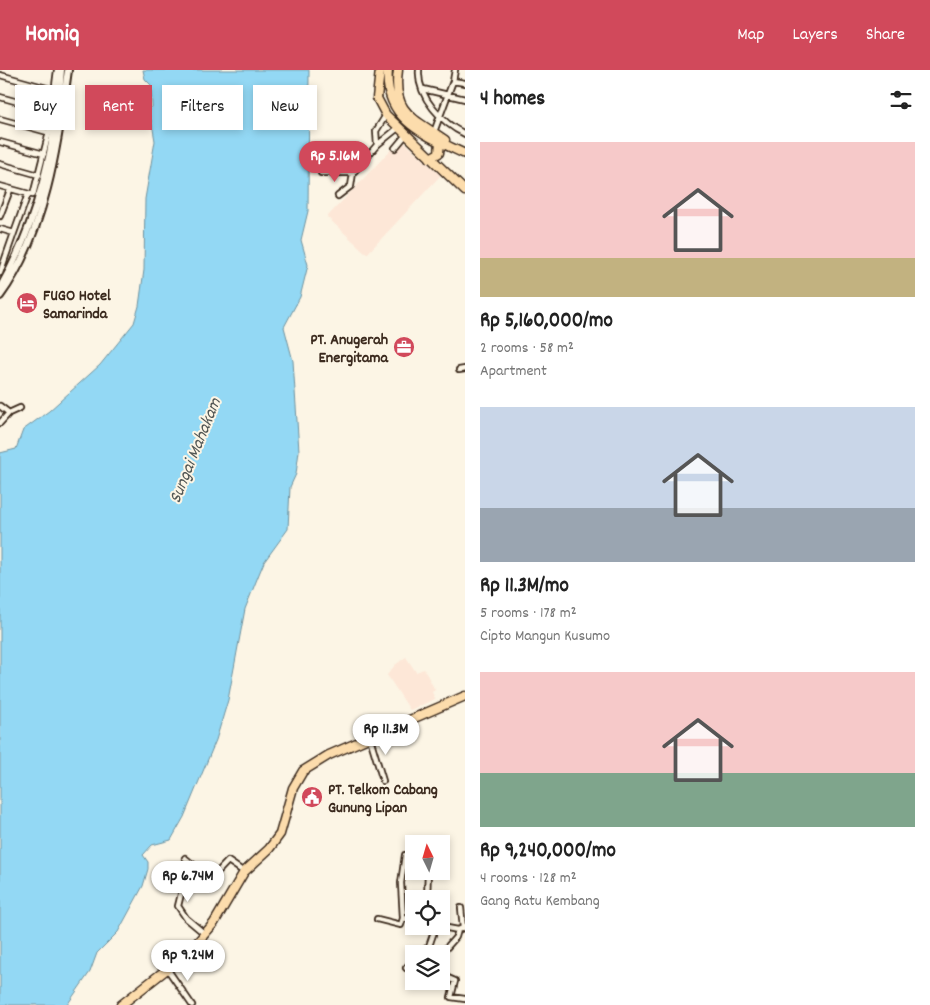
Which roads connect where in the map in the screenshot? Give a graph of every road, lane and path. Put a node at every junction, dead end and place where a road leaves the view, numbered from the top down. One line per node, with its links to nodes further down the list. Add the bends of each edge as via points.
1 (57, 70): 13 (street)
2 (61, 70): 14 (main road)
3 (68, 70): 51 (main road, via 42,202 25,256)
4 (380, 70): 20 (highway, via 377,98)
5 (388, 70): 27 (highway, via 389,96 394,106 411,125)
6 (398, 70): 27 (highway, via 396,82 400,104)
7 (419, 70): 15 (street)
8 (455, 70): 10 (street)
9 (0, 75): 12 (street)
10 (453, 81): 11 (street); 16 (street)
11 (465, 83)
12 (36, 85)
13 (55, 85)
14 (58, 85)
15 (422, 89): 16 (street); 21 (street)
16 (448, 95): 18 (street); 21 (street)
17 (0, 97): 19 (street)
18 (465, 99)
19 (15, 101)
20 (386, 115): 23 (highway); 31 (street, via 376,131)
21 (440, 116): 26 (street); 27 (street)
22 (0, 119): 25 (street)
23 (398, 128): 28 (highway); 31 (street)
24 (51, 130): 25 (main road)
25 (51, 133): 36 (main road)
26 (465, 134)
27 (432, 135): 30 (highway); 33 (highway, via 428,146); 34 (highway)
28 (405, 136): 32 (street); 33 (highway)
29 (0, 142): 36 (street)
30 (440, 142): 34 (highway); 37 (highway, via 439,153)
31 (377, 145): 40 (street)
32 (395, 148)
33 (419, 148): 37 (highway)
34 (454, 149): 35 (highway)
35 (465, 154)
36 (46, 155): 41 (street); 45 (main road)
37 (430, 158): 43 (highway)
38 (0, 164): 41 (street)
39 (321, 173): 40 (street)
40 (352, 173): 46 (street, via 351,186)
41 (38, 175): 45 (street)
42 (0, 186): 44 (street)
43 (464, 189)
44 (10, 190): 45 (street); 47 (street)
45 (33, 195): 49 (street); 51 (main road, via 17,258)
46 (338, 196)
47 (0, 216)
48 (0, 229): 49 (street)
49 (14, 234): 50 (street)
50 (0, 273)
51 (1, 292)
52 (465, 369): 53 (street)
53 (459, 370)
54 (0, 406): 56 (street)
55 (20, 408): 56 (street)
56 (9, 413): 57 (street)
57 (0, 423)
58 (465, 692): 60 (highway)
59 (465, 696): 60 (highway)
60 (403, 721): 61 (highway); 63 (highway, via 325,752 301,767 289,787 279,828)
61 (370, 738): 62 (street); 63 (highway, via 318,760 303,771 293,788 282,830 269,849)
62 (383, 781)
63 (263, 852): 67 (highway)
64 (405, 855): 69 (street, via 401,890)
65 (185, 858): 66 (street)
66 (197, 868): 67 (street, via 211,879 228,861); 72 (street, via 182,890 178,906 186,918)
67 (244, 872): 72 (highway)
68 (460, 908): 71 (street)
69 (403, 918): 70 (street, via 401,925)
70 (377, 919)
71 (462, 929): 73 (street)
72 (206, 934): 74 (highway)
73 (449, 945)
74 (168, 970): 77 (highway); 78 (street)
75 (450, 979): 76 (street, via 455,981 452,997)
76 (465, 1000)
77 (121, 1005)
78 (192, 1005)

